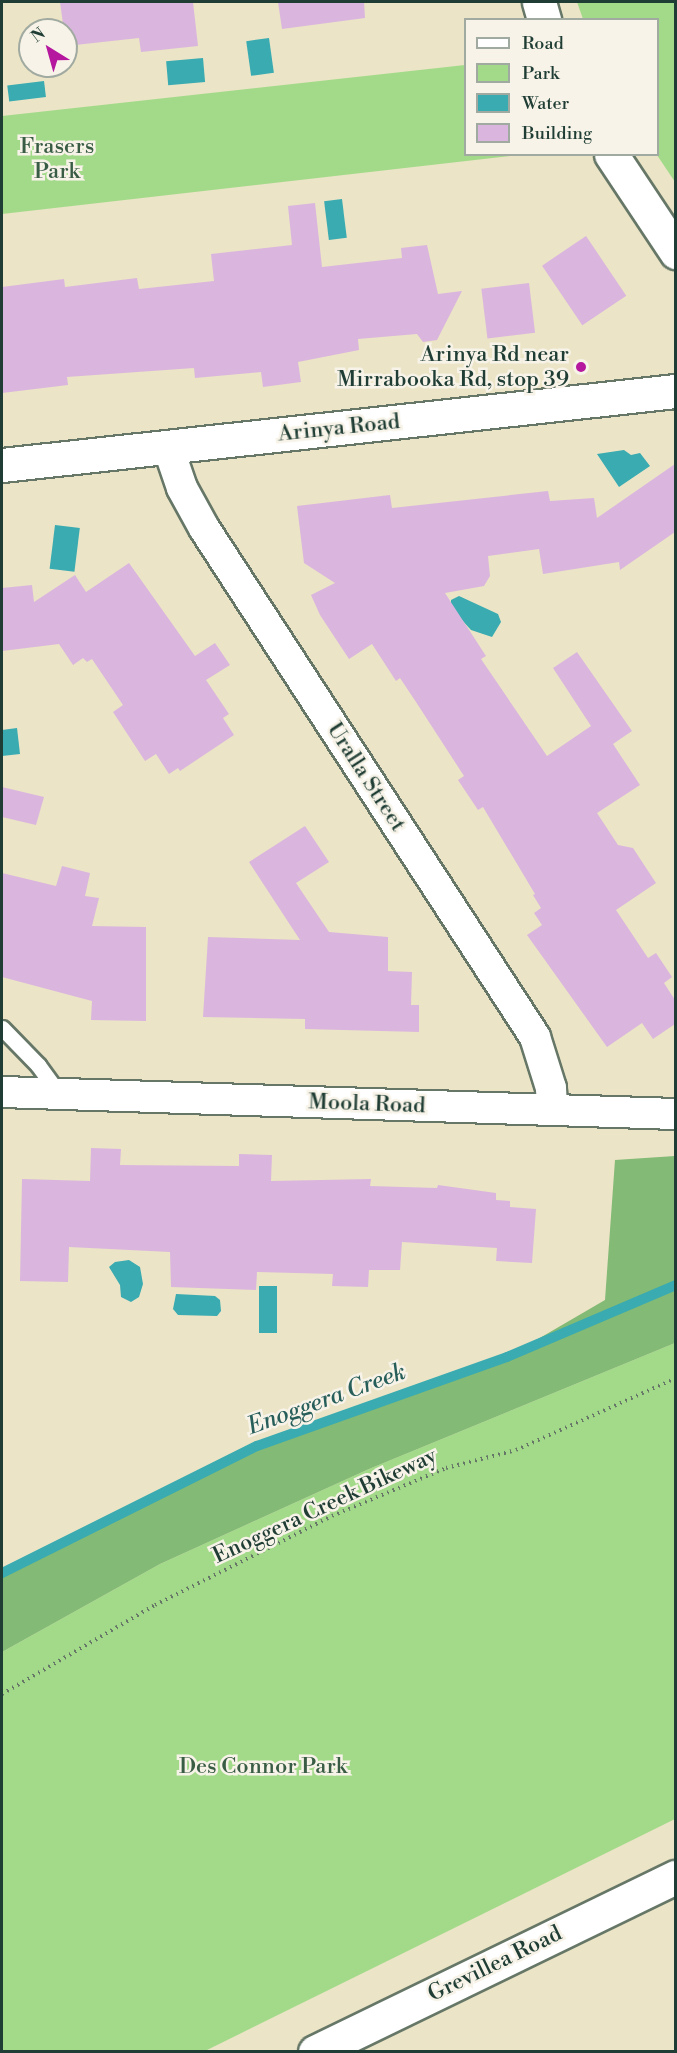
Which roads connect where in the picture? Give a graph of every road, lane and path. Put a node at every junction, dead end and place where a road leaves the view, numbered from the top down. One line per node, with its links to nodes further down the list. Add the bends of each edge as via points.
1 (539, 2): 2 (street)
2 (543, 18)
3 (612, 156): 4 (street)
4 (675, 252)
5 (675, 391): 6 (street, Arinya Road)
6 (168, 447): 7 (street, Arinya Road); 11 (street, Uralla Street, via 182,488 204,528 535,1037 551,1088)
7 (2, 465)
8 (2, 1028): 10 (lane, via 38,1065)
9 (2, 1092): 10 (street, Moola Road)
10 (59, 1094): 11 (street, Moola Road)
11 (552, 1110): 12 (street, Moola Road)
12 (675, 1114)
13 (675, 1378): 14 (path, Enoggera Creek Bikeway, via 516,1450 446,1468 332,1516 155,1605)
14 (2, 1694)
15 (675, 1877): 16 (street, Grevillea Road)
16 (315, 2052)

